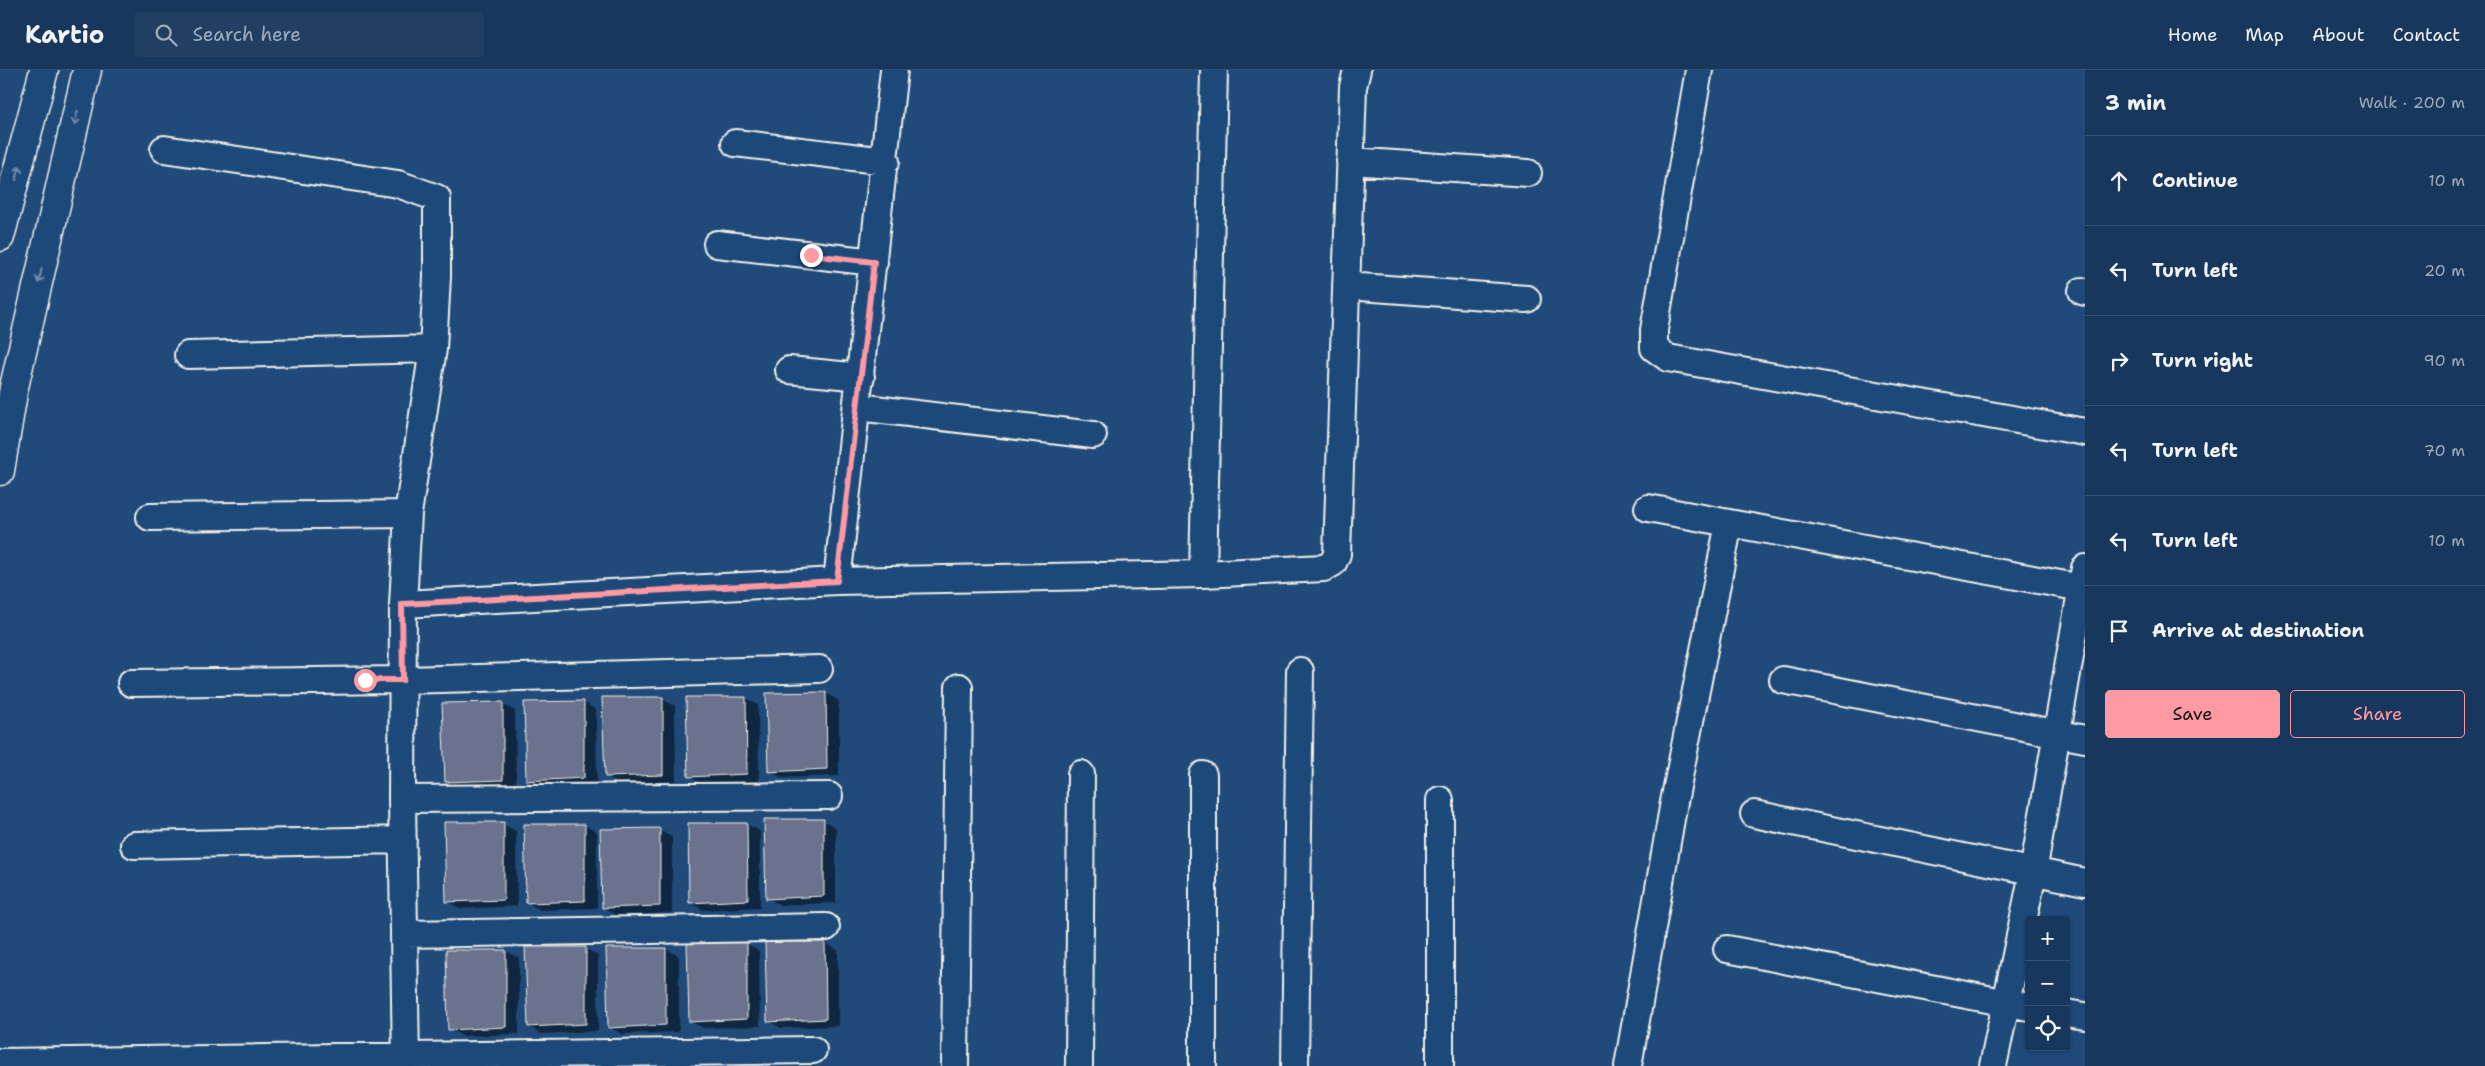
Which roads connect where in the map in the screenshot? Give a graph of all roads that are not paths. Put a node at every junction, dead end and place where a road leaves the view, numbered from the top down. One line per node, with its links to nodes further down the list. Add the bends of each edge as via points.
1 (44, 70): 12 (street, one-way to 1)
2 (87, 70): 24 (street, one-way to 24, via 14,387)
3 (894, 70): 9 (street)
4 (1214, 70): 29 (street)
5 (1357, 70): 10 (street, via 1353,87)
6 (1699, 70): 22 (street, via 1654,330 1654,348 1668,358)
7 (735, 143): 9 (street)
8 (164, 150): 17 (street, via 398,184 437,198 437,277)
9 (886, 161): 14 (street)
10 (1350, 161): 11 (street); 15 (street)
11 (1528, 173)
12 (0, 237)
13 (717, 244): 14 (street)
14 (874, 262): 20 (street)
15 (1346, 286): 16 (street); 29 (street, via 1337,554 1333,563 1324,568)
16 (1527, 299)
17 (432, 349): 18 (street); 26 (street)
18 (188, 355)
19 (789, 370): 20 (street)
20 (861, 377): 21 (street)
21 (858, 407): 23 (street); 31 (street)
22 (2085, 432)
23 (1093, 435)
24 (0, 471)
25 (1648, 508): 28 (street)
26 (408, 514): 27 (street); 32 (street)
27 (150, 517)
28 (1729, 523): 30 (street); 65 (street, via 1674,802)
29 (1204, 574): 31 (street)
30 (2083, 578): 39 (street)
31 (837, 581): 32 (street)
32 (402, 604): 35 (street)
33 (819, 669): 35 (street)
34 (1300, 671): 63 (street)
35 (403, 680): 37 (street); 44 (street)
36 (1783, 680): 39 (street)
37 (131, 683)
38 (960, 687): 60 (street)
39 (2056, 734): 40 (street); 49 (street)
40 (2085, 739)
41 (1081, 774): 61 (street)
42 (1203, 774): 62 (street)
43 (829, 796): 44 (street)
44 (402, 799): 47 (street)
45 (1440, 800): 64 (street)
46 (1754, 814): 49 (street)
47 (403, 840): 48 (street); 52 (street)
48 (134, 844)
49 (2032, 873): 50 (street); 54 (street)
50 (2085, 882)
51 (826, 927): 52 (street)
52 (404, 934): 58 (street)
53 (1727, 949): 54 (street)
54 (2017, 1005): 66 (street)
55 (2070, 1014): 56 (street)
56 (2085, 1016)
57 (814, 1050): 58 (street)
58 (406, 1061): 59 (street)
59 (0, 1062)
60 (955, 1066)
61 (1079, 1066)
62 (1203, 1066)
63 (1295, 1066)
64 (1440, 1066)
65 (1628, 1066)
66 (1993, 1066)

